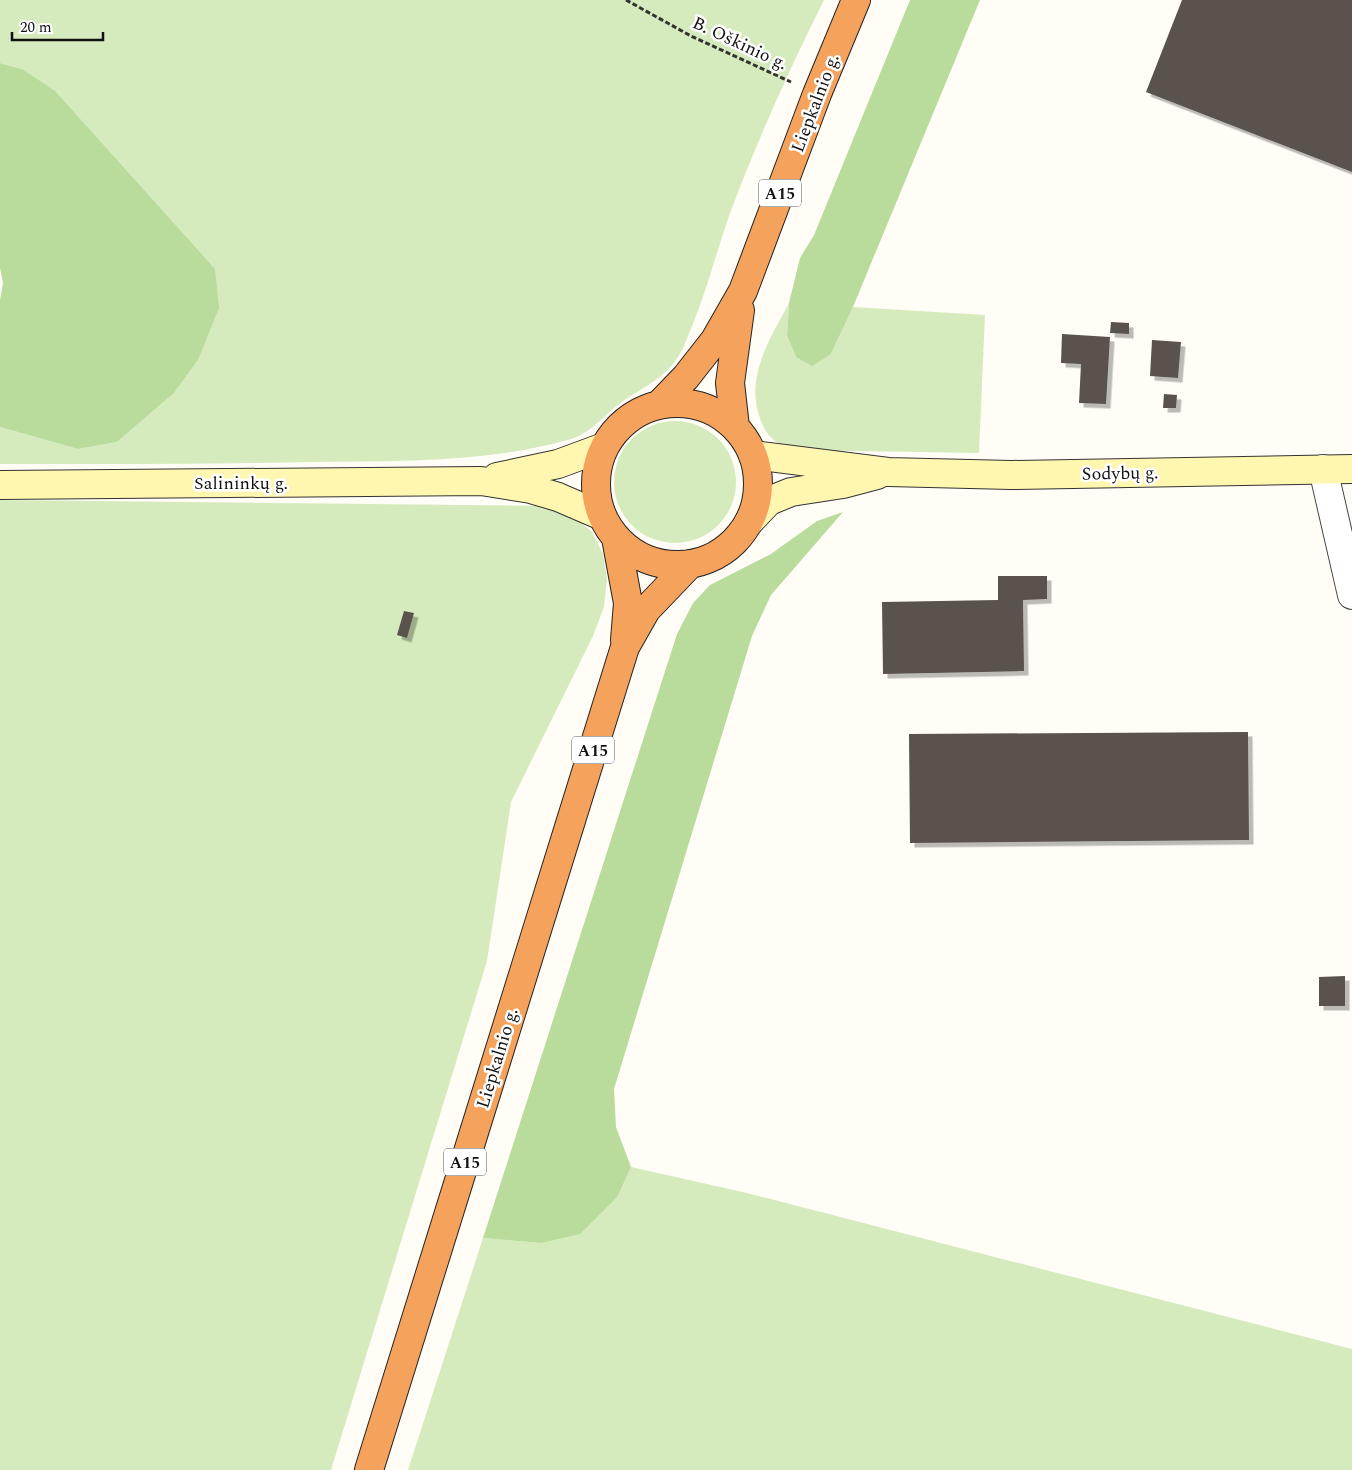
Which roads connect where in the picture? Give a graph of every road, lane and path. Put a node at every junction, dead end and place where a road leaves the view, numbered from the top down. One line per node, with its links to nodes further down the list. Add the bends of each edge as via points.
1 (626, 0): 3 (path, B. Oškinio g., via 691,36)
2 (856, 0): 3 (highway, Liepkalnio g. / A15)
3 (817, 94): 4 (highway, Liepkalnio g. / A15)
4 (743, 291): 5 (highway, via 715,340); 6 (highway, via 730,383)
5 (660, 404): 6 (highway, via 701,406 719,414); 7 (highway, via 628,419 614,431)
6 (735, 427): 8 (highway)
7 (604, 447): 12 (main road, Salininkų g., via 558,464); 15 (highway, via 595,481 597,499)
8 (753, 455): 11 (main road, Sodybų g.); 14 (highway, via 758,478 757,500)
9 (1352, 468): 10 (main road, Sodybų g.)
10 (1323, 469): 11 (main road, Sodybų g., via 1011,475); 16 (street)
11 (888, 472): 14 (main road, Sodybų g., via 843,484 791,492 769,502)
12 (481, 481): 13 (main road, Salininkų g.); 15 (main road, Salininkų g., via 558,497)
13 (0, 485)
14 (749, 522): 17 (highway, via 725,550)
15 (609, 527): 17 (highway, via 632,552 650,561); 19 (highway, via 628,603)
16 (1349, 562): 18 (street)
17 (690, 564): 19 (highway, via 646,610)
18 (1352, 595)
19 (625, 647): 20 (highway, Liepkalnio g. / A15)
20 (369, 1470)

